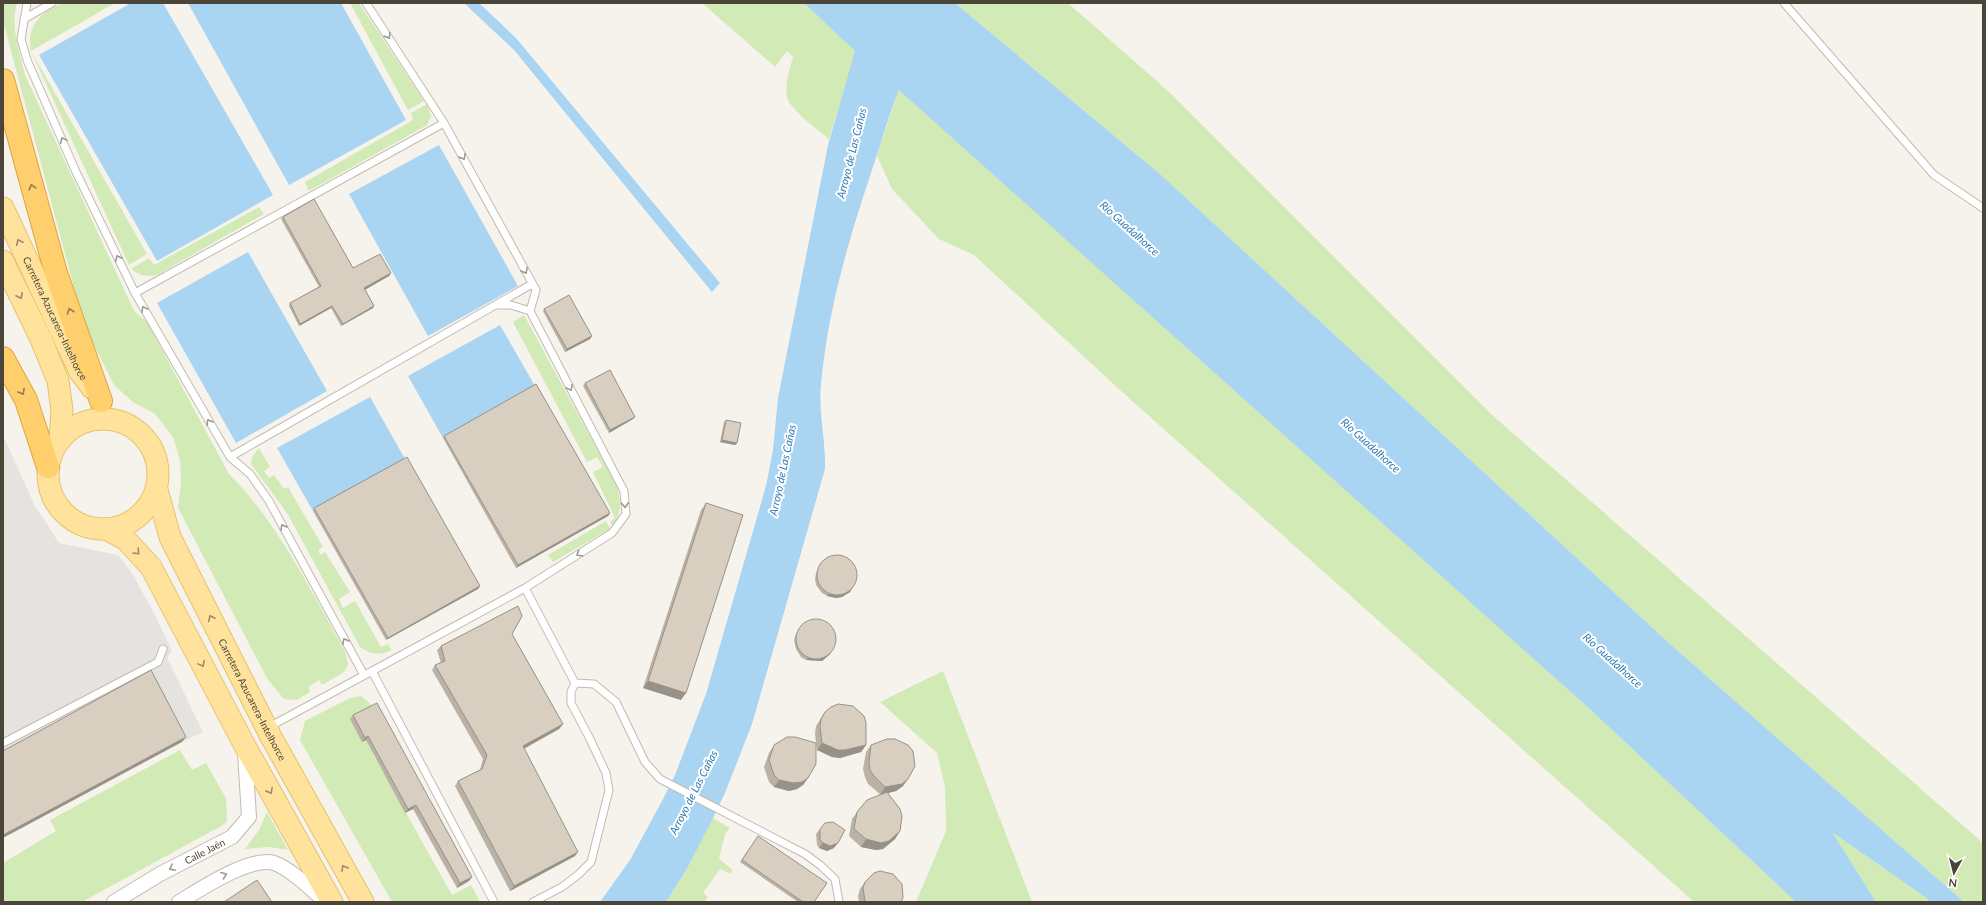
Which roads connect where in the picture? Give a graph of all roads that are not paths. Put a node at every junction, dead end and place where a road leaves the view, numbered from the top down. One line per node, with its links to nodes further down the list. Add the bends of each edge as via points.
1 (26, 3): 5 (lane)
2 (52, 3): 5 (lane)
3 (366, 3): 7 (lane, one-way to 7)
4 (1784, 3): 9 (lane, via 1934,175)
5 (24, 19): 12 (lane, one-way to 5, via 76,172 27,60 22,39)
6 (3, 80): 16 (highway, one-way to 6, via 56,273)
7 (444, 123): 11 (lane, one-way to 11); 12 (lane)
8 (3, 208): 16 (main road, Carretera Azucarera-Intelhorce, one-way to 8, via 80,372)
9 (1983, 208)
10 (3, 261): 18 (main road, one-way to 18, via 58,381 62,410)
11 (532, 284): 13 (lane); 14 (lane, via 536,290)
12 (134, 293): 19 (lane, one-way to 12)
13 (496, 305): 14 (lane, via 511,305); 19 (lane)
14 (530, 311): 23 (lane, one-way to 23, via 624,491 626,514 612,534)
15 (3, 358): 20 (highway, one-way to 20, via 26,400)
16 (101, 401): 17 (main road, Carretera Azucarera-Intelhorce)
17 (119, 421): 18 (main road, via 98,419 84,423); 21 (main road, via 138,431 152,448 159,468)
18 (60, 439): 20 (main road)
19 (230, 457): 26 (lane, one-way to 19, via 268,501 250,474)
20 (48, 467): 22 (main road, via 48,480 55,500 69,517 88,527)
21 (157, 490): 22 (main road, via 147,509 130,523); 28 (main road, Carretera Azucarera-Intelhorce, one-way to 21, via 170,537)
22 (106, 529): 30 (main road, one-way to 30, via 125,539 151,567)
23 (525, 588): 25 (lane); 27 (lane)
24 (163, 649): 29 (lane, via 158,662)
25 (372, 671): 26 (lane); 36 (lane)
26 (364, 675): 28 (lane)
27 (575, 683): 37 (lane, via 571,692 571,703 606,773 609,790 591,862 562,887); 38 (lane, via 594,684 616,702 645,762 660,779 805,854 834,879)
28 (267, 728): 35 (main road, Carretera Azucarera-Intelhorce, one-way to 28)
29 (3, 743)
30 (245, 746): 31 (street, Calle Jaén, one-way to 31, via 249,817 232,837 160,874); 34 (main road, one-way to 34)
31 (114, 902)
32 (179, 902): 33 (street, one-way to 33, via 216,879 254,864 273,863 294,875)
33 (326, 902)
34 (332, 902)
35 (363, 902)
36 (494, 902)
37 (533, 902)
38 (839, 902)

